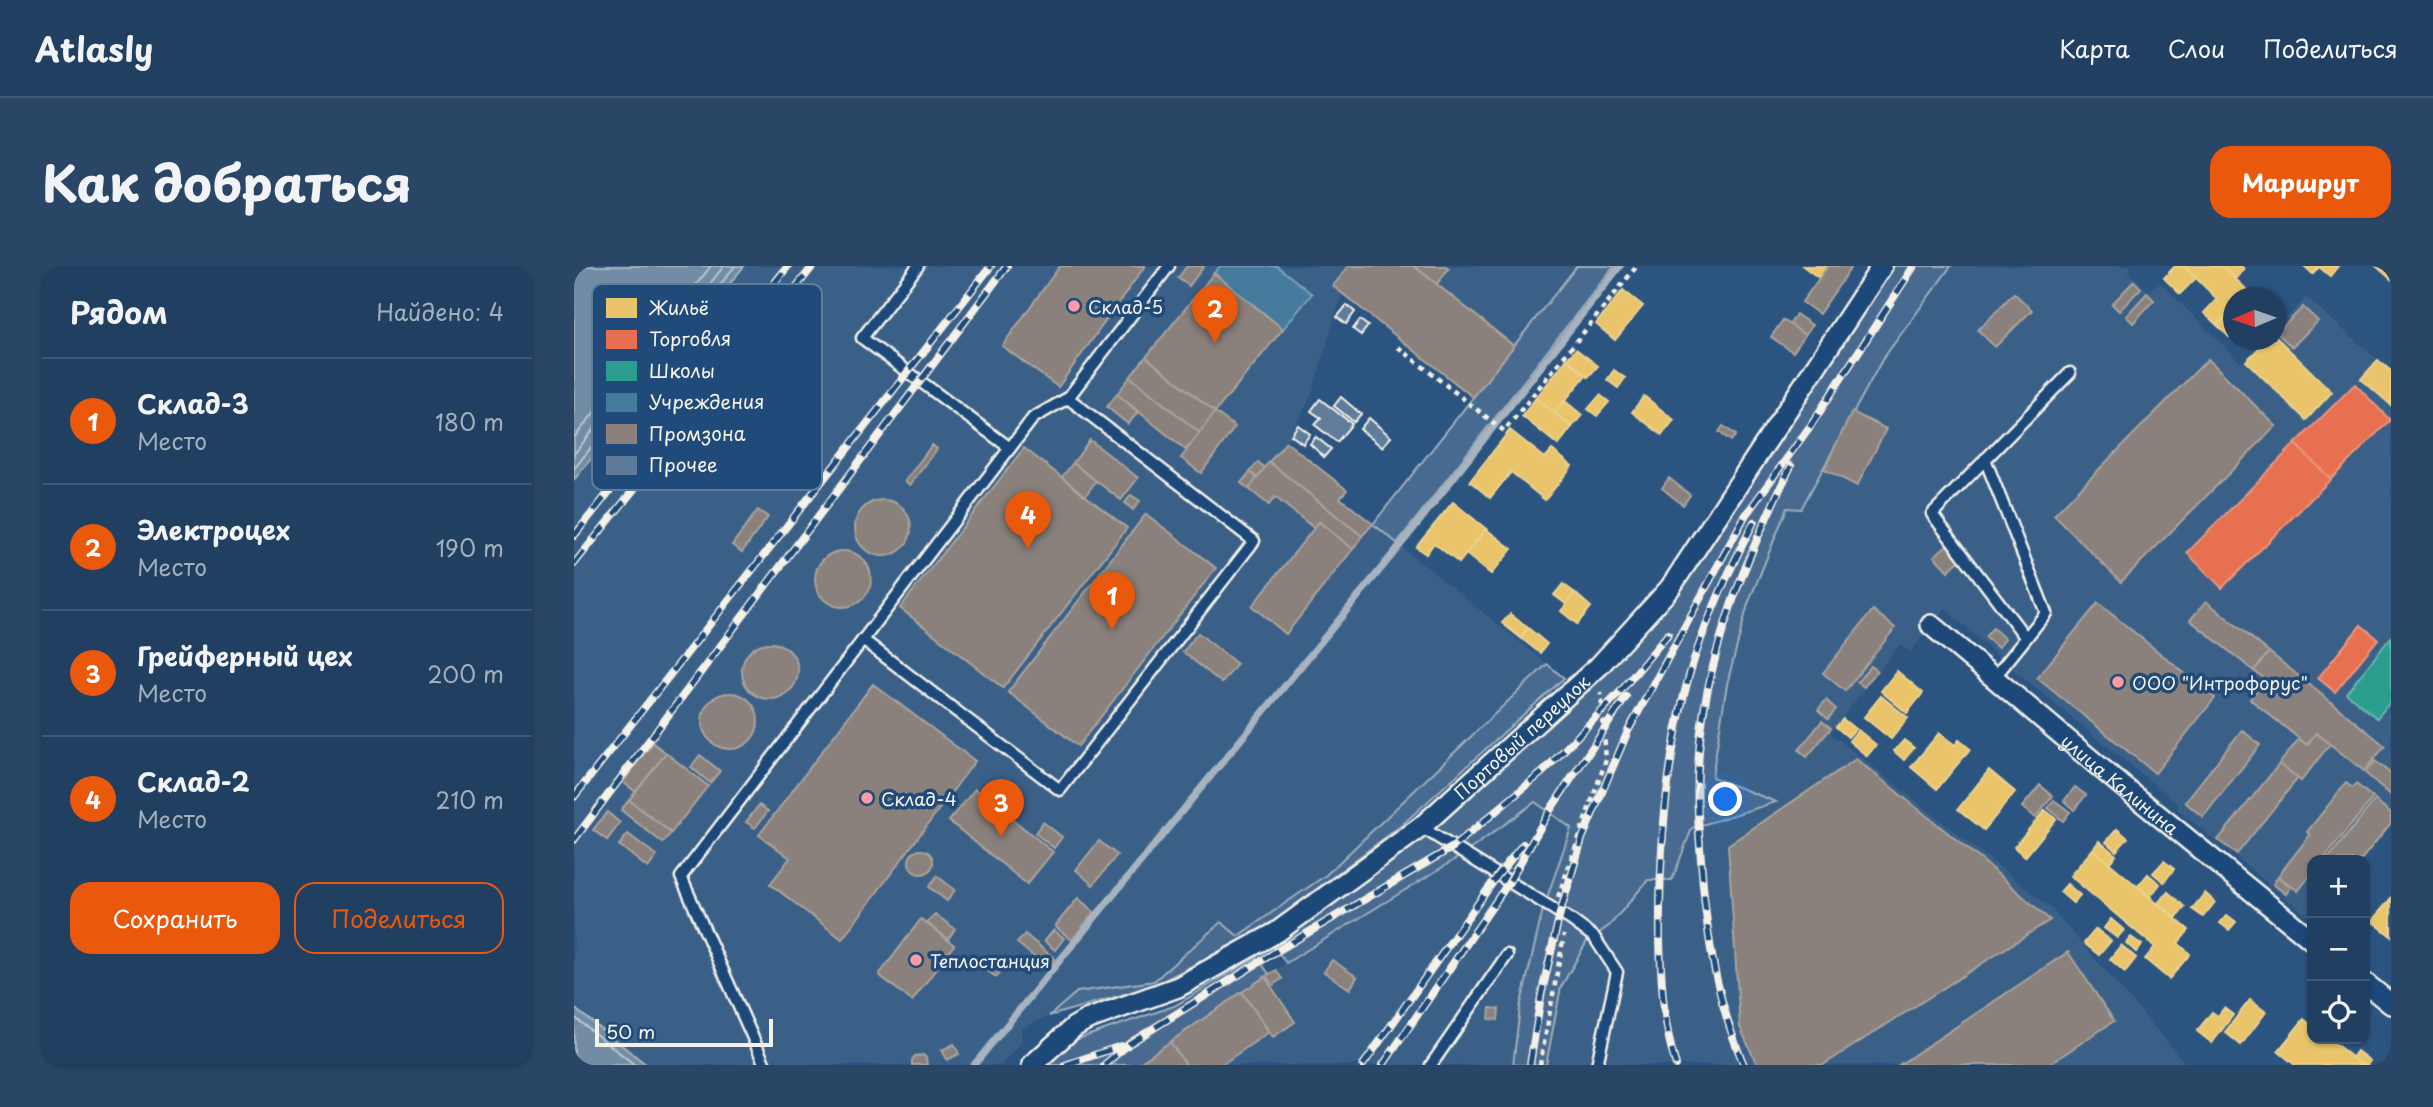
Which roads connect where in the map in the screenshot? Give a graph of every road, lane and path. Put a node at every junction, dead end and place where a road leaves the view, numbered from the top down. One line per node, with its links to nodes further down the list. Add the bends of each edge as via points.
1 (918, 266): 8 (lane, via 862,338)
2 (1169, 266): 7 (lane)
3 (1637, 266): 5 (path, via 1504,432)
4 (1882, 266): 13 (street, Портовый переулок, via 1670,589)
5 (1398, 347)
6 (2070, 373): 9 (lane)
7 (1068, 398): 8 (lane, via 1033,418); 12 (lane, via 1254,541 1060,790)
8 (1010, 448): 12 (lane)
9 (1985, 459): 11 (lane, via 2046,613); 11 (lane, via 1932,514)
10 (1931, 625): 14 (street, улица Калинина)
11 (2026, 638): 14 (lane)
12 (863, 640): 21 (lane, via 681,877)
13 (1598, 666): 15 (street, Портовый переулок); 16 (path, via 1606,760)
14 (1994, 678): 17 (street, улица Калинина)
15 (1421, 827): 16 (lane); 22 (street, Портовый переулок, via 1264,941 1178,987 1086,1020)
16 (1554, 910): 24 (path, via 1550,924 1564,935); 25 (lane, via 1594,937 1617,972)
17 (2307, 936)
18 (1507, 956): 23 (lane)
19 (2370, 987): 20 (street)
20 (2391, 1004)
21 (765, 1065)
22 (1032, 1065)
23 (1431, 1065)
24 (1540, 1065)
25 (1597, 1065)

